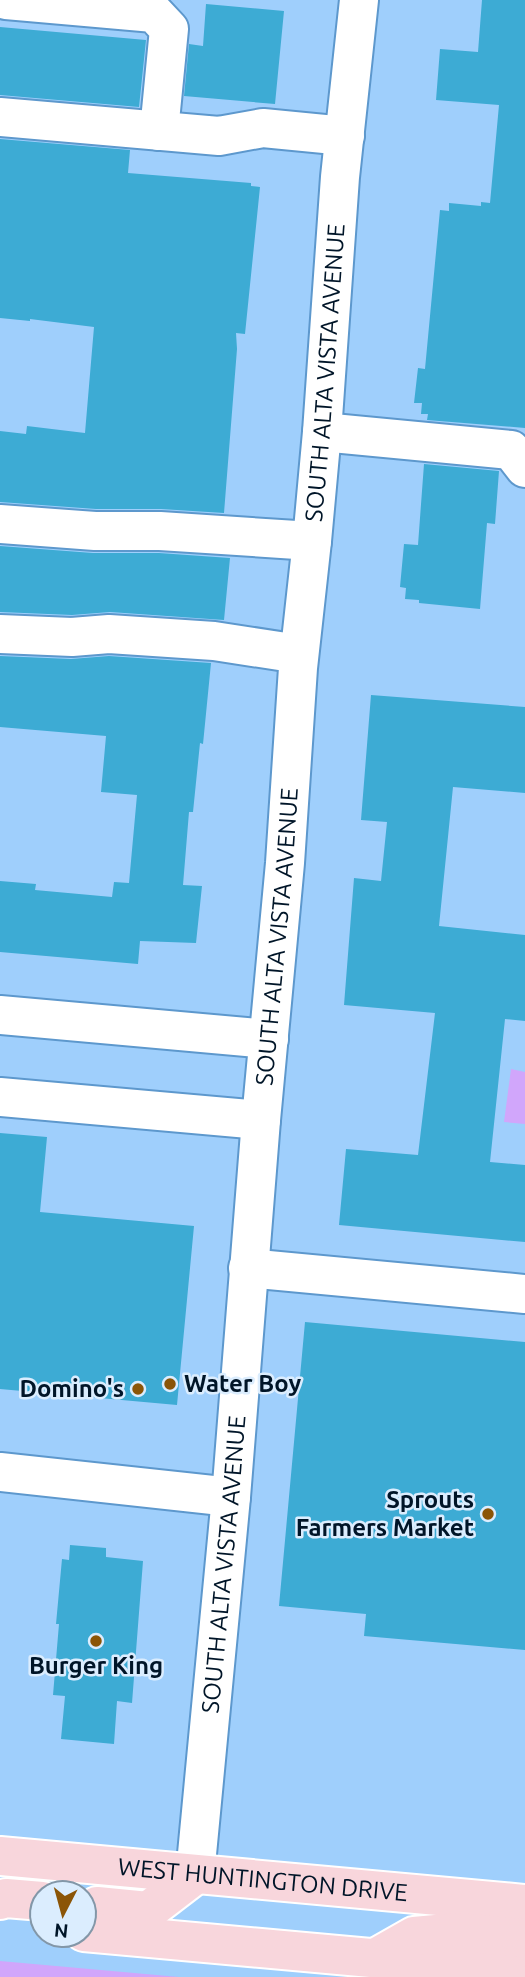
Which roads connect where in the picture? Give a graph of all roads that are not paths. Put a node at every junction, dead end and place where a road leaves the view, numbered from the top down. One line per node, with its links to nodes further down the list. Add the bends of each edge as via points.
1 (6, 0): 4 (street, via 155,13 170,29)
2 (359, 0): 5 (street, SOUTH ALTA VISTA AVENUE)
3 (0, 117): 4 (street)
4 (159, 131): 5 (street, via 219,136 263,128)
5 (345, 136): 6 (street, SOUTH ALTA VISTA AVENUE)
6 (322, 432): 7 (street, via 511,450); 9 (street, SOUTH ALTA VISTA AVENUE)
7 (525, 468)
8 (0, 524): 9 (street)
9 (312, 541): 11 (street, SOUTH ALTA VISTA AVENUE)
10 (0, 634): 11 (street, via 109,634 214,641)
11 (299, 654): 13 (street, SOUTH ALTA VISTA AVENUE)
12 (0, 1015): 13 (street)
13 (268, 1039): 15 (street, SOUTH ALTA VISTA AVENUE)
14 (0, 1097): 15 (street)
15 (261, 1120): 16 (street, SOUTH ALTA VISTA AVENUE)
16 (248, 1268): 17 (street); 19 (street, SOUTH ALTA VISTA AVENUE)
17 (525, 1294)
18 (0, 1472): 19 (street)
19 (231, 1497): 21 (street, SOUTH ALTA VISTA AVENUE)
20 (0, 1856): 21 (main road, WEST HUNTINGTON DRIVE)
21 (195, 1875): 24 (main road, WEST HUNTINGTON DRIVE); 25 (main road, via 148,1911)
22 (0, 1900): 23 (main road)
23 (28, 1900)
24 (525, 1904)
25 (98, 1906)
26 (0, 1924): 27 (main road)
27 (28, 1927)
28 (98, 1933): 30 (main road)
29 (525, 1938): 30 (main road, via 458,1932 414,1936)
30 (376, 1958): 31 (main road)
31 (506, 1973)

